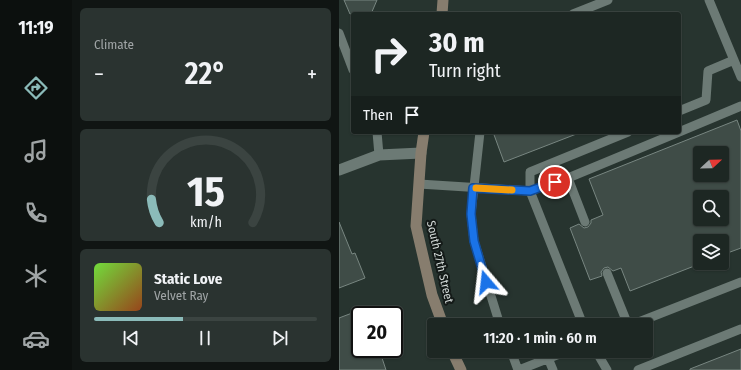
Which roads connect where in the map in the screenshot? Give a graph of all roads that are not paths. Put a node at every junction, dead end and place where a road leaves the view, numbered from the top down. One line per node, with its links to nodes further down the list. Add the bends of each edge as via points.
1 (443, 0): 5 (main road)
2 (608, 0): 4 (lane)
3 (709, 0): 7 (lane)
4 (590, 11)
5 (442, 12)
6 (339, 33): 8 (lane)
7 (734, 60): 9 (lane); 11 (lane, via 708,72 707,100)
8 (351, 65)
9 (741, 78)
10 (741, 106): 12 (lane)
11 (681, 110)
12 (681, 131)
13 (377, 134): 19 (lane)
14 (424, 134): 18 (main road, South 27th Street)
15 (481, 134): 23 (lane)
16 (623, 134): 24 (lane, via 530,172)
17 (674, 134): 21 (lane)
18 (421, 154): 19 (street); 22 (main road, South 27th Street)
19 (379, 155): 20 (street)
20 (339, 170)
21 (568, 178): 24 (lane); 25 (lane)
22 (419, 184): 23 (lane); 28 (main road, South 27th Street, via 417,226 432,295)
23 (473, 188): 24 (lane); 29 (lane, via 471,214 474,241)
24 (530, 191): 30 (lane)
25 (585, 222)
26 (607, 273): 31 (lane)
27 (741, 282): 32 (lane)
28 (440, 318)
29 (499, 318)
30 (580, 318)
31 (625, 318)
32 (649, 318)
33 (741, 329): 42 (lane)
34 (455, 358): 38 (main road)
35 (514, 358): 39 (lane)
36 (548, 358): 39 (lane); 40 (lane)
37 (600, 358): 41 (lane)
38 (461, 370)
39 (519, 370)
40 (553, 370)
41 (607, 370)
42 (638, 370)

